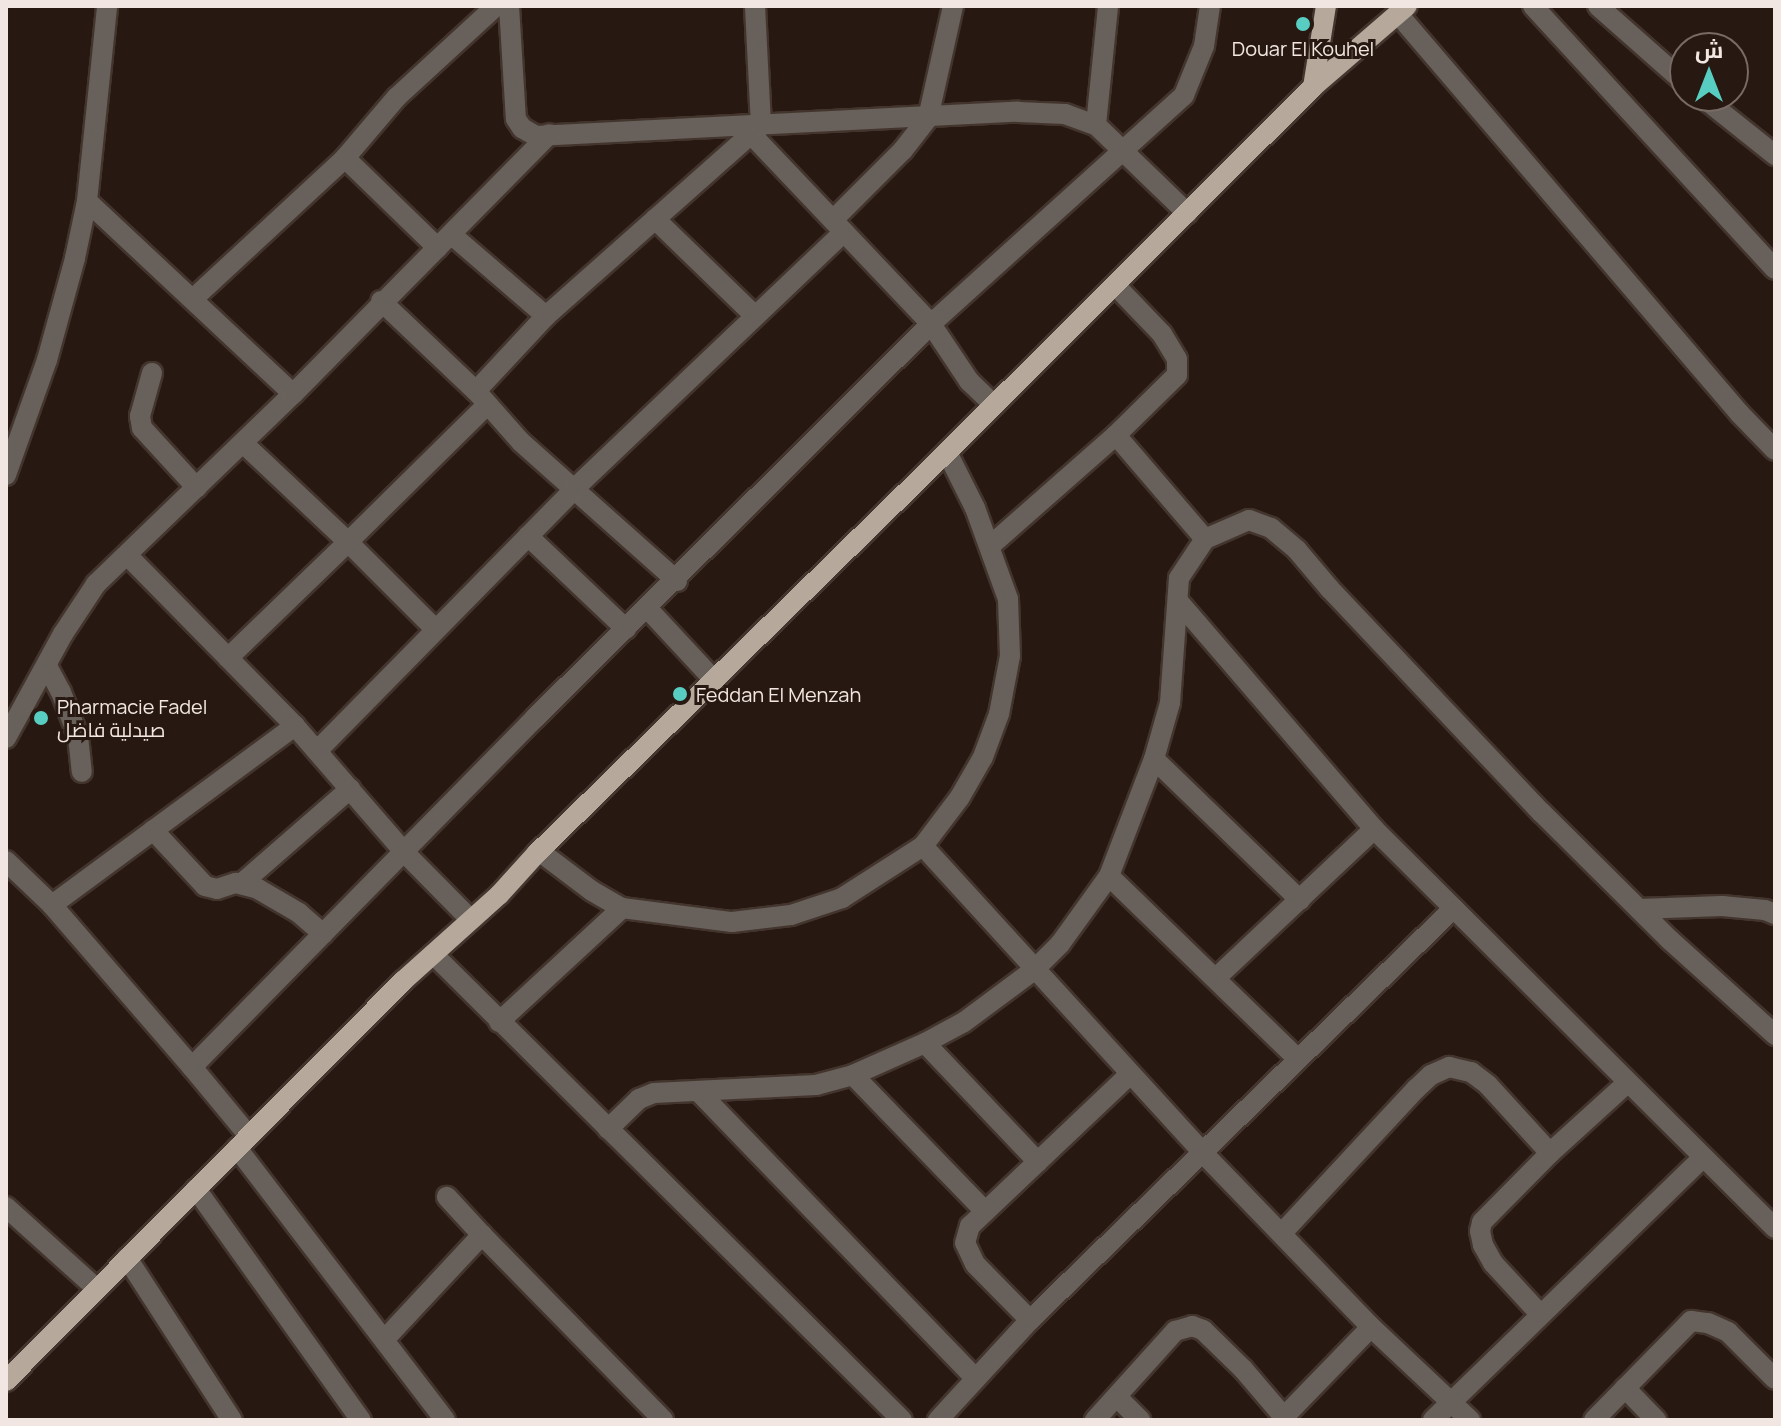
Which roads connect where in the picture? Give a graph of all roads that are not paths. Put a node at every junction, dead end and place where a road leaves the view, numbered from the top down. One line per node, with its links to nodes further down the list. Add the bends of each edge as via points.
1 (107, 6): 22 (street)
2 (496, 6): 21 (street, via 397,97)
3 (509, 6): 18 (street, via 516,119 529,133)
4 (755, 6): 17 (street)
5 (953, 6): 15 (street)
6 (1108, 6): 16 (street)
7 (1210, 6): 19 (street, via 1196,75 1184,95)
8 (1326, 6): 13 (main road)
9 (1533, 6): 27 (street)
10 (1598, 6): 12 (street)
11 (1397, 9): 13 (main road); 40 (street)
12 (1669, 69)
13 (1313, 87): 23 (main road)
14 (1721, 112): 20 (street)
15 (928, 118): 16 (street, via 1050,113); 17 (street); 25 (street)
16 (1096, 125): 19 (street)
17 (756, 130): 18 (street); 24 (street); 25 (street)
18 (549, 134): 26 (street)
19 (1125, 150): 23 (street); 33 (street)
20 (1775, 155)
21 (345, 158): 26 (street); 29 (street)
22 (87, 201): 29 (street); 42 (street, via 47,360)
23 (1187, 213): 28 (main road)
24 (655, 219): 31 (street); 32 (street)
25 (839, 226): 32 (street); 33 (street)
26 (445, 242): 30 (street); 31 (street)
27 (1775, 269)
28 (1115, 285): 37 (main road); 38 (street, via 1162,334 1177,359 1177,375)
29 (194, 298): 35 (street)
30 (381, 301): 35 (street); 36 (street)
31 (546, 316): 36 (street)
32 (755, 316): 44 (street)
33 (931, 324): 37 (street, via 969,381); 50 (street)
34 (152, 373): 43 (street, via 140,416 142,428)
35 (293, 394): 39 (street)
36 (481, 398): 44 (street, via 521,442); 47 (street)
37 (994, 405): 41 (main road)
38 (1116, 435): 46 (street); 48 (street)
39 (243, 443): 43 (street); 47 (street)
40 (1775, 450)
41 (947, 452): 48 (street); 57 (main road)
42 (6, 475)
43 (197, 488): 49 (street)
44 (575, 488): 45 (street); 50 (street)
45 (528, 536): 53 (street); 54 (street)
46 (1205, 539): 51 (street, via 1179,578); 76 (street, via 1249,520 1271,528 1297,550 1542,813)
47 (348, 542): 54 (street); 55 (street)
48 (990, 546): 66 (street, via 1008,599 1010,656 999,714 960,797)
49 (128, 556): 55 (street); 56 (street, via 96,584)
50 (677, 581): 52 (street)
51 (1178, 601): 61 (street, via 1170,703); 64 (street)
52 (647, 608): 53 (street); 57 (street)
53 (626, 629): 67 (street)
54 (436, 630): 60 (street)
55 (228, 658): 58 (street)
56 (47, 666): 59 (street); 62 (street, via 78,736)
57 (714, 680): 68 (main road)
58 (295, 726): 60 (street); 65 (street)
59 (6, 738)
60 (317, 751): 63 (street)
61 (1154, 759): 70 (street); 72 (street)
62 (82, 772)
63 (350, 789): 67 (street); 71 (street)
64 (1374, 829): 72 (street); 75 (street)
65 (153, 830): 71 (street, via 205,886); 73 (street)
66 (923, 846): 74 (street, via 842,898 791,915 732,922); 81 (street)
67 (404, 852): 78 (street); 79 (street)
68 (537, 853): 74 (street); 78 (main road)
69 (6, 861): 73 (street)
70 (1109, 876): 81 (street, via 1060,944); 82 (street)
71 (241, 884): 79 (street, via 282,903)
72 (1300, 900): 82 (street)
73 (52, 905): 87 (street)
74 (622, 908): 83 (street)
75 (1454, 908): 86 (street); 90 (street)
76 (1639, 909): 77 (street, via 1722,906); 84 (street)
77 (1775, 914)
78 (471, 920): 80 (main road)
79 (323, 934): 87 (street)
80 (433, 954): 83 (street); 93 (main road)
81 (1034, 970): 85 (street, via 964,1022); 88 (street)
82 (1217, 977): 86 (street)
83 (499, 1022): 92 (street)
84 (1775, 1035)
85 (925, 1043): 89 (street); 97 (street)
86 (1298, 1059): 94 (street)
87 (192, 1067): 93 (street)
88 (1130, 1074): 94 (street); 97 (street)
89 (853, 1075): 91 (street, via 816,1085); 101 (street)
90 (1627, 1083): 95 (street); 96 (street)
91 (698, 1091): 92 (street, via 639,1099); 111 (street)
92 (608, 1129): 122 (street)
93 (243, 1142): 98 (main road); 110 (street)
94 (1202, 1152): 103 (street); 108 (street)
95 (1550, 1153): 103 (street, via 1488,1085 1471,1072 1449,1067 1416,1089); 107 (street, via 1482,1222 1480,1231 1493,1263)
96 (1703, 1157): 102 (street); 107 (street)
97 (1038, 1162): 101 (street)
98 (196, 1189): 105 (main road); 119 (street)
99 (447, 1197): 104 (street)
100 (6, 1207): 106 (street)
101 (985, 1211): 108 (street, via 966,1235 968,1253)
102 (1775, 1228)
103 (1282, 1233): 109 (street)
104 (482, 1235): 110 (street); 121 (street)
105 (127, 1258): 106 (main road); 118 (street)
106 (97, 1289): 113 (main road)
107 (1540, 1314): 116 (street)
108 (1030, 1320): 111 (street)
109 (1371, 1327): 116 (street); 117 (street)
110 (384, 1340): 120 (street)
111 (976, 1379): 123 (street)
112 (1775, 1379): 114 (street, via 1728,1332 1698,1321 1681,1328)
113 (6, 1381)
114 (1625, 1388): 128 (street); 129 (street)
115 (1117, 1397): 117 (street, via 1175,1331 1192,1326 1234,1360); 124 (street); 125 (street)
116 (1451, 1401): 126 (street); 127 (street)
117 (1282, 1419)
118 (232, 1420)
119 (361, 1420)
120 (445, 1420)
121 (663, 1420)
122 (902, 1420)
123 (938, 1420)
124 (1095, 1420)
125 (1140, 1420)
126 (1433, 1420)
127 (1470, 1420)
128 (1594, 1420)
129 (1656, 1420)

